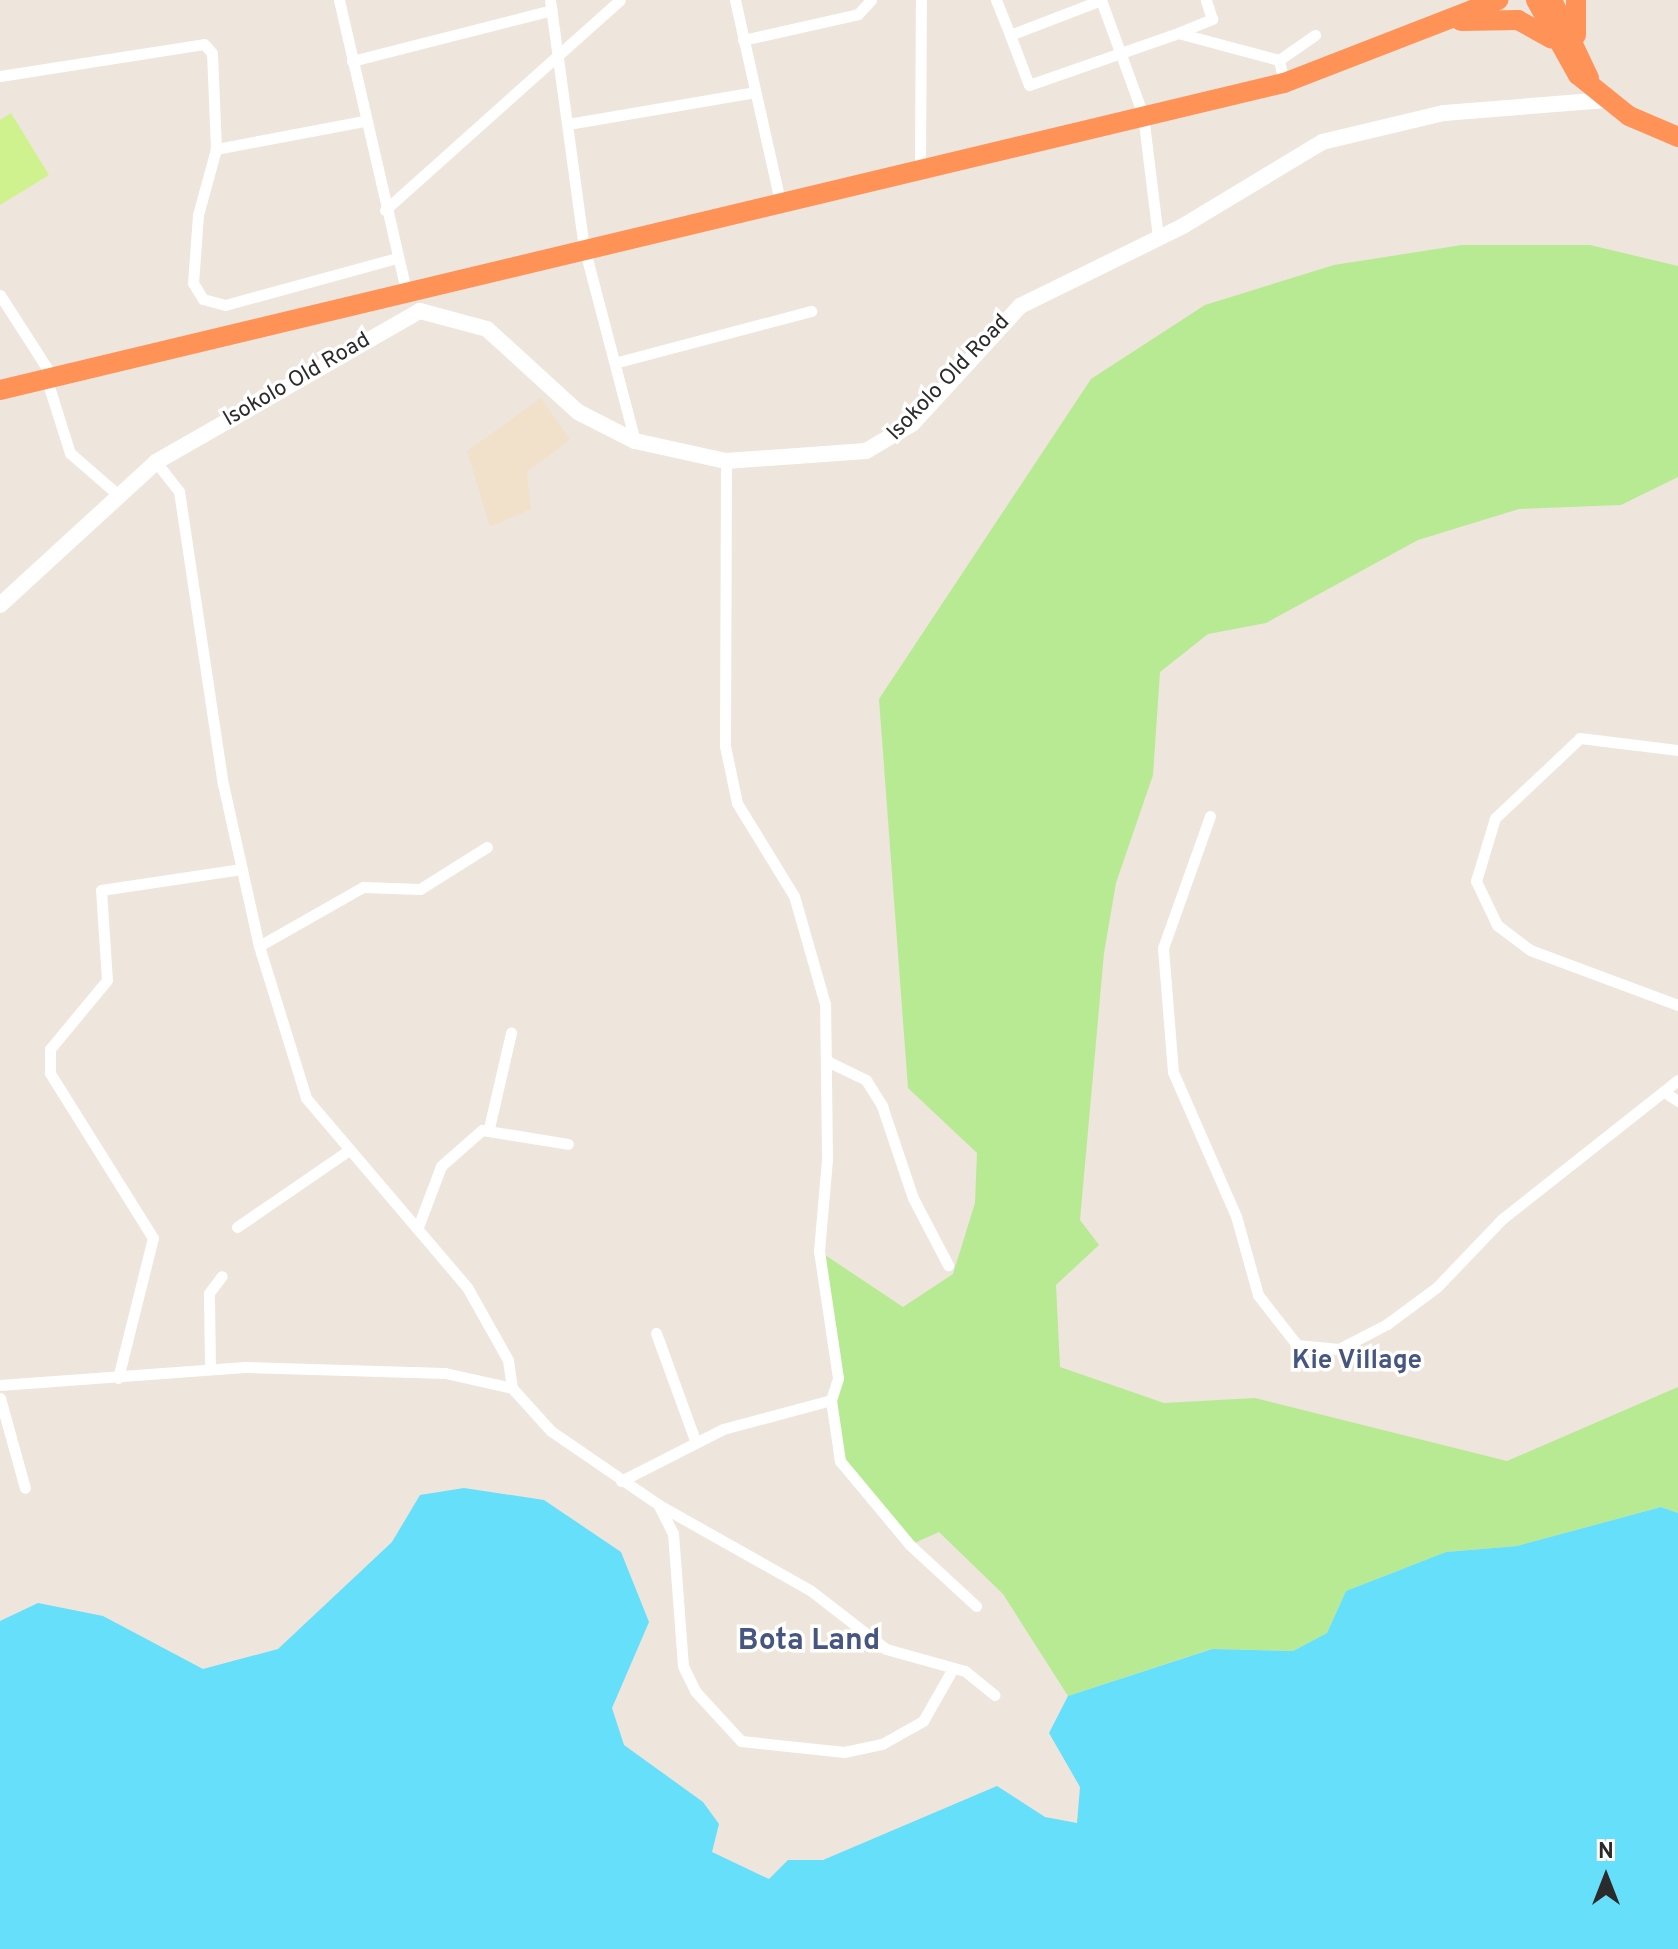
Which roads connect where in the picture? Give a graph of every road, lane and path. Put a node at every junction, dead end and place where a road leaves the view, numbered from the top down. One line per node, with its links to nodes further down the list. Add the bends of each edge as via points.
1 (339, 0): 23 (street)
2 (620, 0): 20 (street)
3 (735, 0): 18 (street)
4 (871, 0): 18 (street, via 858,14)
5 (921, 0): 33 (street)
6 (996, 0): 16 (street)
7 (1101, 0): 16 (street); 21 (street)
8 (1206, 0): 15 (street, via 1212,19)
9 (1498, 0): 14 (highway)
10 (1536, 0): 19 (highway)
11 (1552, 0): 19 (highway)
12 (1576, 0): 19 (highway)
13 (551, 5): 20 (street); 23 (street)
14 (1453, 21): 19 (highway, via 1518,20); 25 (highway)
15 (1178, 33): 21 (street); 22 (street)
16 (1010, 35): 21 (street, via 1029,85 1039,87)
17 (1315, 35): 22 (street)
18 (743, 40): 26 (street)
19 (1568, 43): 27 (highway, via 1589,82)
20 (559, 53): 30 (street); 35 (street)
21 (1123, 53): 28 (street)
22 (1279, 60): 25 (street)
23 (352, 61): 29 (street)
24 (0, 76): 32 (street, via 204,44 212,53)
25 (1284, 83): 28 (highway)
26 (755, 92): 30 (street); 34 (street)
27 (1606, 100): 31 (highway); 36 (street, Isokolo Old Road, via 1373,124 1296,156)
28 (1143, 115): 33 (highway); 36 (street)
29 (364, 121): 32 (street); 35 (street)
30 (568, 124): 37 (street)
31 (1678, 137)
32 (216, 149): 38 (street, via 198,215 193,283 203,299 225,305)
33 (920, 173): 34 (highway)
34 (780, 202): 37 (highway)
35 (385, 210): 38 (street)
36 (1158, 238): 47 (street, Isokolo Old Road, via 1020,306 891,442 866,451)
37 (584, 247): 39 (highway); 43 (street)
38 (397, 258): 39 (street)
39 (413, 289): 41 (street); 44 (highway)
40 (0, 295): 44 (street)
41 (420, 311): 46 (street, Isokolo Old Road, via 487,329 578,412); 48 (street, Isokolo Old Road)
42 (811, 311): 43 (street)
43 (618, 362): 46 (street)
44 (49, 376): 45 (highway); 49 (street, via 70,453)
45 (0, 390)
46 (635, 441): 47 (street, Isokolo Old Road)
47 (726, 461): 58 (street, via 725,746 737,803 804,923 825,1004)
48 (156, 462): 49 (street, Isokolo Old Road); 54 (street, via 179,491 199,654)
49 (116, 493): 50 (street, Isokolo Old Road)
50 (0, 605)
51 (1678, 750): 56 (street, via 1580,738 1495,818 1476,881 1497,925 1530,950)
52 (1210, 816): 60 (street, via 1163,948 1173,1072 1236,1216 1264,1308 1297,1345 1339,1349 1387,1324 1431,1293 1502,1219)
53 (487, 847): 55 (street, via 420,889 363,887)
54 (241, 869): 55 (street); 71 (street, via 101,890 107,980 50,1049 50,1073 153,1238)
55 (259, 946): 64 (street, via 310,1107)
56 (1678, 1005)
57 (511, 1033): 62 (street)
58 (829, 1062): 67 (street, via 866,1080 882,1106 913,1198); 75 (street, via 819,1251 839,1361)
59 (1678, 1080): 60 (street)
60 (1664, 1092): 61 (street)
61 (1678, 1101)
62 (489, 1128): 63 (street); 66 (street, via 441,1166)
63 (568, 1144)
64 (349, 1150): 65 (street, via 305,1187); 66 (street)
65 (237, 1227)
66 (418, 1227): 73 (street, via 474,1297 508,1360)
67 (948, 1265)
68 (222, 1276): 70 (street, via 209,1293)
69 (656, 1333): 76 (street)
70 (210, 1369): 71 (street); 73 (street, via 445,1373)
71 (118, 1378): 72 (street)
72 (0, 1385)
73 (512, 1388): 77 (street, via 551,1431)
74 (0, 1398): 78 (street)
75 (831, 1400): 76 (street); 80 (street, via 840,1461 910,1545)
76 (695, 1440): 77 (street)
77 (621, 1481): 79 (street)
78 (25, 1488)
79 (659, 1505): 81 (street, via 810,1590 886,1649); 81 (street, via 673,1533 683,1666 695,1691 741,1741 844,1752 882,1744 923,1721)
80 (976, 1606)
81 (952, 1670): 82 (street)
82 (995, 1695)

